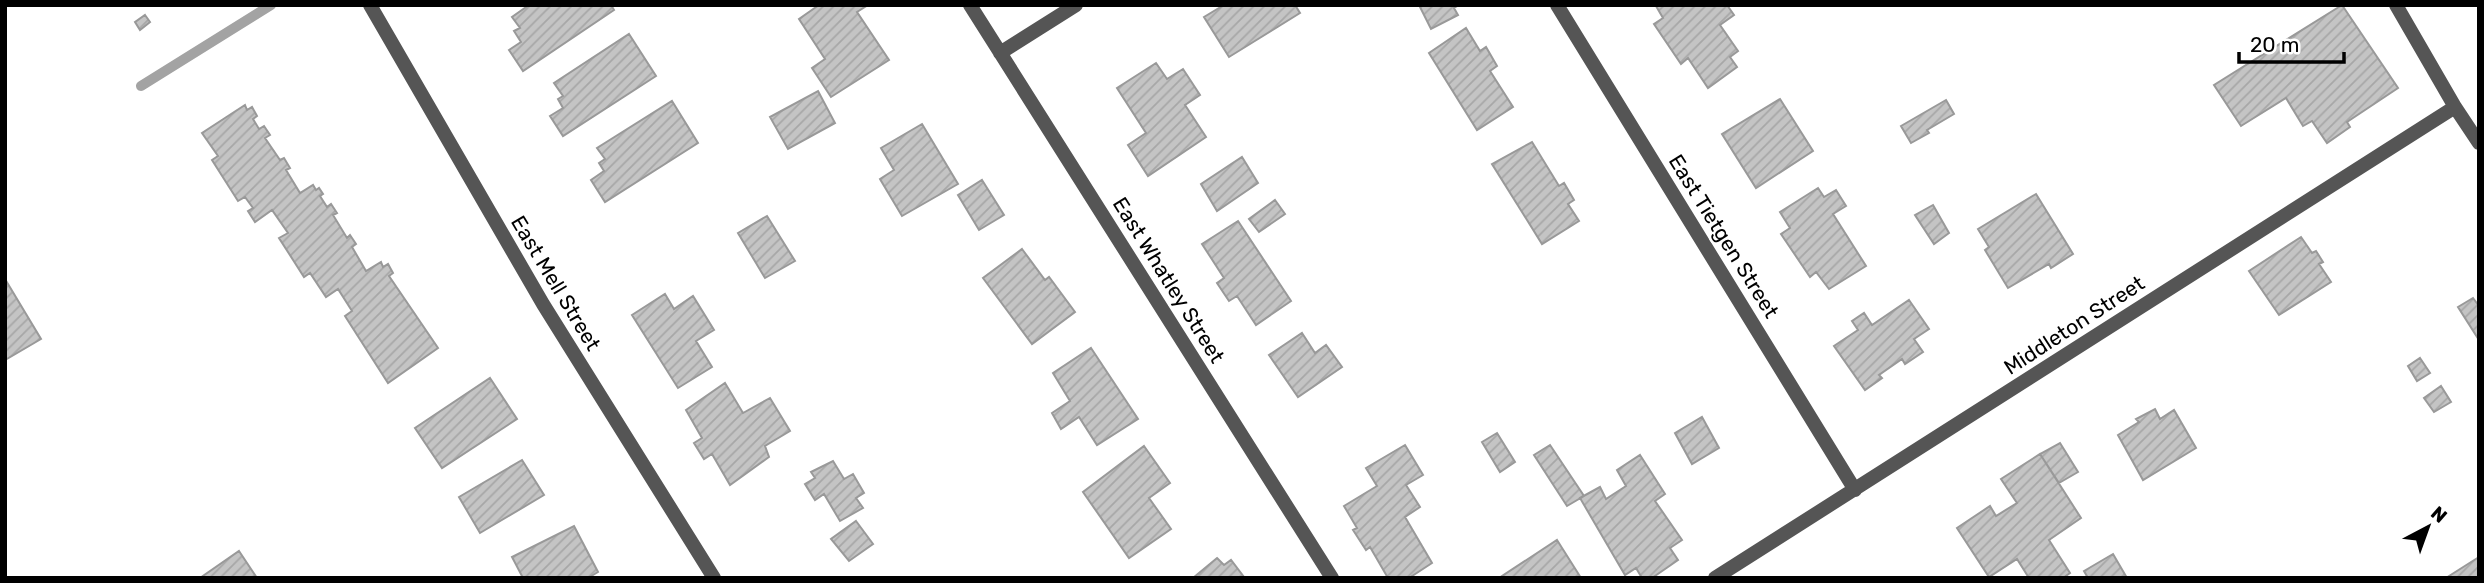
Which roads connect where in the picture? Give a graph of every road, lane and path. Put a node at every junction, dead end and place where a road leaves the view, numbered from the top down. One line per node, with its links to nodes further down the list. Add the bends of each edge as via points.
1 (370, 5): 10 (street, East Mell Street, via 543,304)
2 (970, 5): 6 (street, East Whatley Street)
3 (1076, 5): 6 (street)
4 (1558, 5): 9 (street, East Tietgen Street)
5 (2396, 5): 7 (street)
6 (1000, 53): 11 (street, East Whatley Street)
7 (2455, 107): 8 (street); 9 (street, Middleton Street)
8 (2479, 143)
9 (1855, 489): 12 (street, Middleton Street)
10 (714, 578)
11 (1332, 578)
12 (1716, 578)

